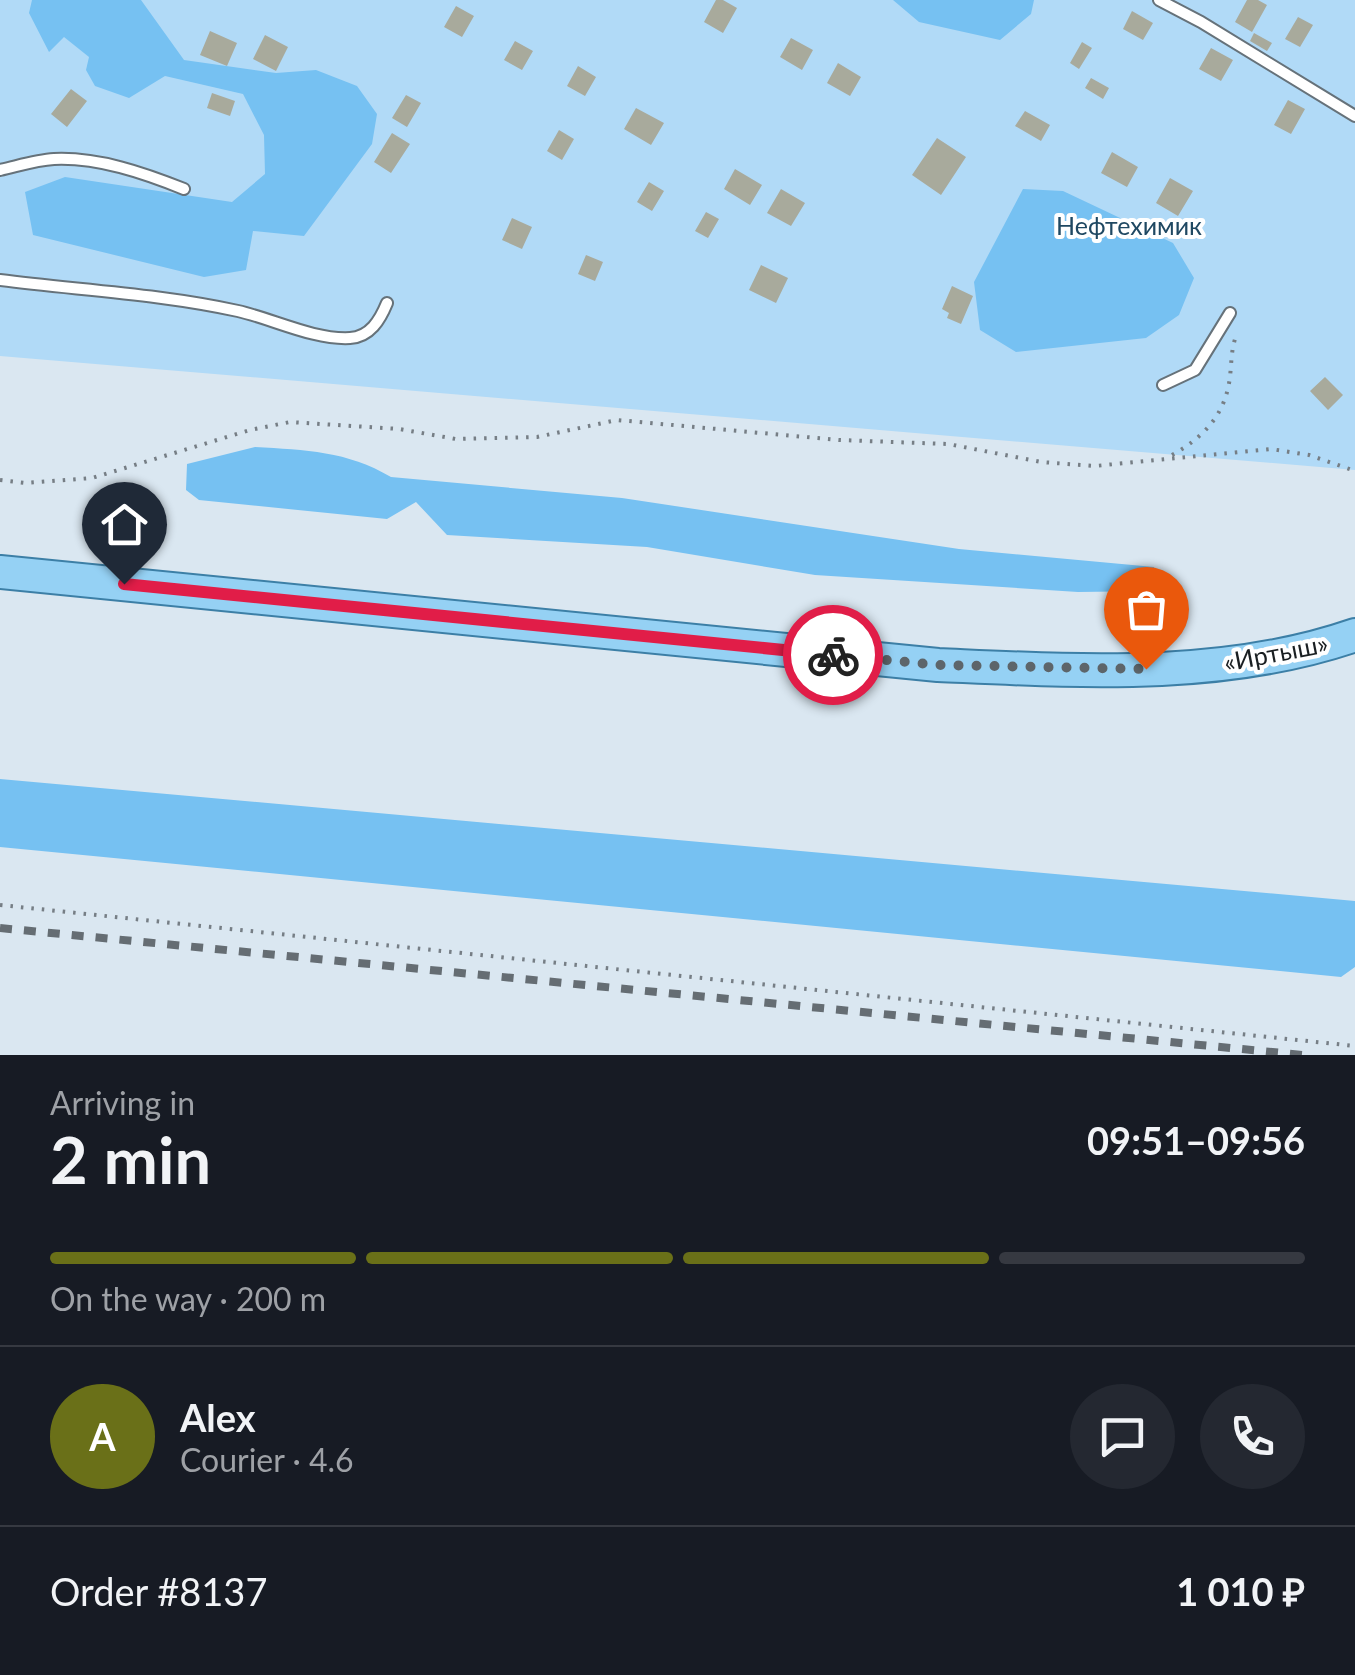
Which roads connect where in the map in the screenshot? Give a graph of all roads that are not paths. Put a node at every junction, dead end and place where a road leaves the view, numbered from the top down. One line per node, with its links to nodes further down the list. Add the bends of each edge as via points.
1 (1160, 0): 2 (lane)
2 (1355, 116)
3 (0, 170): 4 (lane, via 82,158)
4 (184, 188)
5 (0, 280): 6 (lane, via 236,311 334,337 370,330)
6 (387, 303)
7 (1230, 314): 8 (lane, via 1195,370)
8 (1163, 385)
9 (0, 572): 10 (main road, «Иртыш», via 938,665 1090,670 1228,664)
10 (1355, 635)

